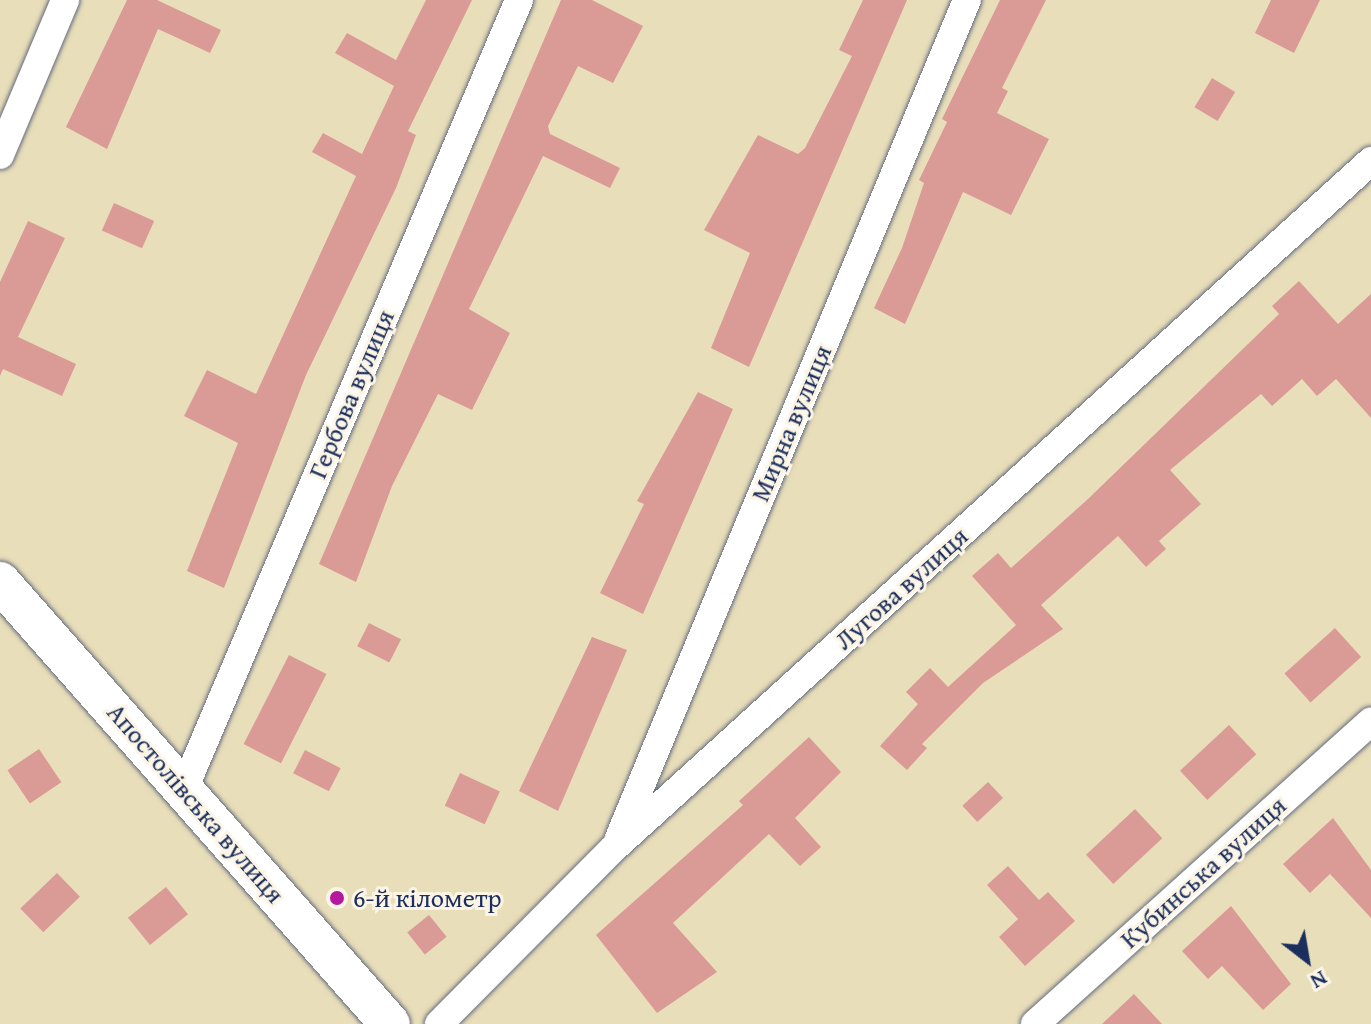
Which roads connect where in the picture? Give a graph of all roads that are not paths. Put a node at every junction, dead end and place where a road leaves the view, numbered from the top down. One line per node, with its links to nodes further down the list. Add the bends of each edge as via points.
1 (65, 0): 4 (street)
2 (519, 0): 8 (street, Гербова вулиця)
3 (967, 0): 9 (street, Мирна вулиця)
4 (0, 155)
5 (1371, 161): 9 (street, Лугова вулиця)
6 (0, 582): 8 (street, Апостолівська вулиця)
7 (1371, 721): 12 (street, Кубинська вулиця)
8 (184, 789): 10 (street, Апостолівська вулиця)
9 (615, 847): 11 (street, Лугова вулиця)
10 (390, 1024)
11 (439, 1024)
12 (1035, 1024)

